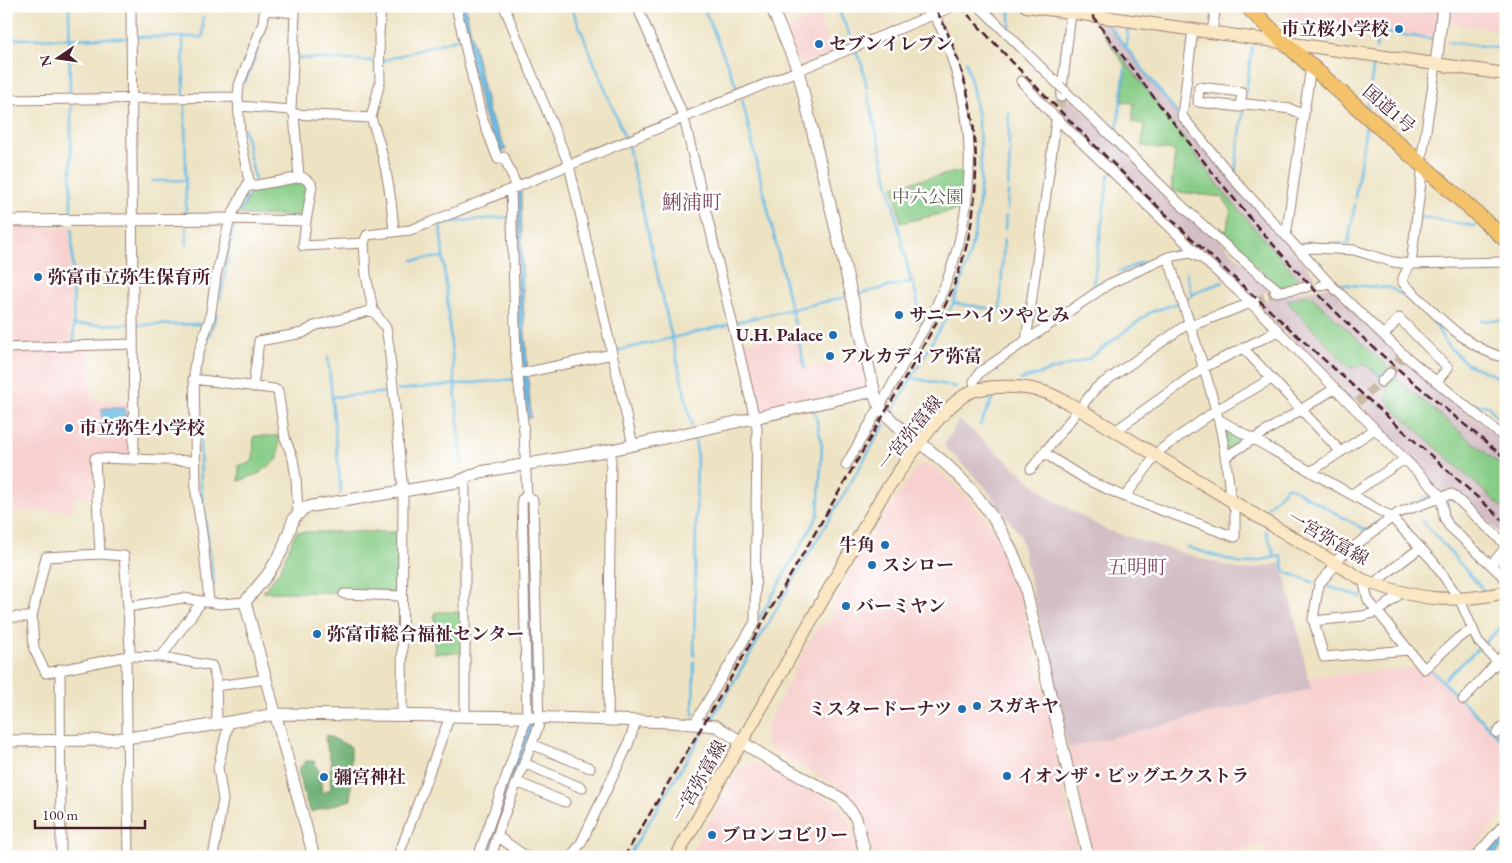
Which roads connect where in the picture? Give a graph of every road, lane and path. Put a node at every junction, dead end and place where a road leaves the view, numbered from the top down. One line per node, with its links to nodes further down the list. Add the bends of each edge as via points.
1 (131, 6): 28 (street)
2 (381, 6): 34 (street, via 380,82)
3 (456, 6): 41 (street, via 480,115 498,159 504,157)
4 (504, 6): 38 (street)
5 (638, 6): 35 (street)
6 (771, 6): 24 (street)
7 (928, 6): 18 (street)
8 (954, 6): 18 (street)
9 (979, 6): 27 (street)
10 (1026, 6): 17 (main road)
11 (1216, 6): 20 (street)
12 (1248, 6): 21 (highway, 国道1号)
13 (1443, 6): 22 (street)
14 (265, 8): 15 (street); 30 (street, via 239,85)
15 (286, 9): 32 (street, via 295,13)
16 (1099, 12): 17 (main road); 19 (main road)
17 (1071, 13): 27 (street)
18 (934, 14): 24 (street); 80 (street, via 964,103 969,155 966,205 952,266 937,305)
19 (1193, 30): 20 (main road); 47 (street, via 1182,116)
20 (1212, 32): 21 (main road)
21 (1283, 41): 22 (main road); 23 (highway, 国道1号)
22 (1436, 64): 25 (main road); 37 (street)
23 (1311, 66): 33 (street); 37 (highway, 国道1号)
24 (798, 70): 35 (street); 79 (street)
25 (1506, 74)
26 (1021, 81): 52 (street)
27 (1063, 92): 57 (street, via 1276,292)
28 (131, 99): 29 (street); 30 (street); 44 (street)
29 (6, 100)
30 (238, 102): 32 (street); 40 (street, via 240,136 249,181)
31 (1240, 107): 31 (street, via 1198,102 1199,87 1242,92); 33 (street, via 1247,104)
32 (293, 112): 34 (street); 39 (street)
33 (1304, 115): 47 (street)
34 (371, 118): 46 (street, via 383,155)
35 (684, 118): 38 (street); 84 (street)
36 (1056, 121): 63 (street)
37 (1422, 164): 48 (highway, 国道1号); 54 (street)
38 (569, 165): 41 (street); 67 (street)
39 (300, 177): 40 (street); 45 (street, via 312,187)
40 (246, 187): 42 (street)
41 (514, 188): 46 (street, via 410,230); 70 (street, via 516,358)
42 (230, 219): 44 (street); 45 (street); 72 (street, via 210,318 198,349)
43 (6, 221): 44 (street)
44 (132, 221): 64 (street)
45 (306, 221): 49 (street, via 303,246)
46 (394, 231): 49 (street, via 367,234)
47 (1286, 236): 50 (street)
48 (1506, 240)
49 (364, 243): 59 (street)
50 (1300, 251): 54 (street, via 1312,248 1354,250); 55 (street)
51 (1168, 257): 52 (street, via 1190,253); 60 (street); 63 (street, via 1109,284)
52 (1203, 258): 58 (street)
53 (1506, 262): 54 (street)
54 (1410, 264): 68 (street, via 1403,283 1475,345)
55 (1330, 284): 56 (street); 62 (street)
56 (1320, 286)
57 (1307, 287)
58 (1253, 301): 60 (street, via 1193,325); 61 (street)
59 (373, 310): 76 (street, via 314,326 303,333 259,341); 104 (street, via 386,328 389,346)
60 (1189, 323): 69 (street); 81 (street, via 1096,388)
61 (1278, 331): 66 (street); 78 (street)
62 (1384, 335): 75 (street, via 1403,357); 75 (street, via 1399,318 1448,368)
63 (1026, 341): 77 (street, via 980,372 974,381)
64 (134, 344): 65 (street); 97 (street)
65 (6, 348)
66 (1243, 348): 69 (street); 73 (street)
67 (612, 354): 70 (street); 90 (street)
68 (1506, 358)
69 (1203, 368): 83 (street); 86 (street)
70 (523, 373): 99 (street)
71 (1390, 373): 74 (street)
72 (193, 379): 76 (street); 98 (street)
73 (1271, 380): 82 (street); 83 (street)
74 (1381, 382)
75 (1436, 382): 88 (street)
76 (252, 387): 109 (street, via 278,391 285,438 295,468)
77 (975, 390): 81 (main road, 一宮弥富線, via 1016,386 1042,391); 89 (main road, 一宮弥富線, via 946,411)
78 (1334, 390): 82 (street); 85 (street, via 1356,405)
79 (874, 391): 80 (street); 84 (street)
80 (879, 407): 89 (street); 100 (street)
81 (1079, 409): 86 (main road, 一宮弥富線); 93 (street)
82 (1301, 410): 87 (street); 92 (street)
83 (1217, 415): 87 (street); 94 (street, via 1160,450); 95 (street)
84 (754, 418): 90 (street); 151 (street, via 757,428 755,622)
85 (1375, 429): 92 (street); 96 (street)
86 (1115, 431): 94 (main road, 一宮弥富線)
87 (1254, 439): 95 (street); 102 (street)
88 (1506, 439)
89 (920, 443): 156 (main road, 一宮弥富線, via 882,496); 176 (street, via 968,485 993,516 1017,558)
90 (633, 445): 91 (street)
91 (611, 450): 99 (street); 146 (street)
92 (1341, 452): 102 (street)
93 (1044, 453): 101 (street); 106 (street, via 1087,480)
94 (1156, 457): 106 (street); 108 (main road, 一宮弥富線)
95 (1225, 457): 108 (street)
96 (1405, 459): 105 (street); 107 (street)
97 (134, 460): 98 (street); 113 (street, via 96,458)
98 (196, 461): 123 (street)
99 (526, 465): 103 (street, via 480,472); 145 (street, via 527,496 522,499)
100 (846, 465)
101 (1031, 469)
102 (1312, 471): 105 (street)
103 (465, 480): 104 (street); 144 (street)
104 (403, 491): 109 (street, via 312,506); 121 (street)
105 (1352, 494): 110 (street)
106 (1125, 496): 108 (street, via 1235,537 1235,510)
107 (1441, 496): 110 (street); 111 (street, via 1452,494); 115 (street, via 1449,526)
108 (1231, 501): 114 (main road, 一宮弥富線)
109 (298, 513): 124 (street, via 282,551)
110 (1391, 517): 112 (street); 114 (street)
111 (1506, 546): 115 (street)
112 (1420, 548): 117 (street); 122 (street)
113 (100, 554): 125 (street, via 124,556); 128 (street, via 46,557)
114 (1334, 563): 117 (main road, 一宮弥富線); 129 (street, via 1319,584)
115 (1491, 565): 116 (street)
116 (1506, 579)
117 (1369, 582): 120 (main road, 一宮弥富線); 126 (street, via 1368,600)
118 (1506, 592): 122 (main road, 一宮弥富線)
119 (344, 594): 121 (street)
120 (1401, 594): 122 (main road, 一宮弥富線); 126 (street)
121 (402, 596): 142 (street)
122 (1460, 600): 130 (street)
123 (206, 601): 124 (street, via 220,604); 125 (street, via 182,598); 134 (street)
124 (245, 602): 138 (street)
125 (128, 607): 133 (street)
126 (1378, 612): 129 (street); 131 (street)
127 (6, 617): 128 (street)
128 (32, 617): 136 (street, via 34,649 46,673)
129 (1313, 621): 131 (street, via 1324,657)
130 (1473, 629): 131 (street, via 1458,638 1424,669); 135 (street, via 1478,641)
131 (1409, 650)
132 (1506, 652): 135 (street)
133 (128, 656): 134 (street); 136 (street); 153 (street)
134 (162, 657): 139 (street, via 215,667)
135 (1497, 662): 137 (street); 140 (street)
136 (60, 669): 154 (street)
137 (1506, 670)
138 (267, 679): 139 (street); 141 (street)
139 (216, 686): 150 (street)
140 (1463, 700)
141 (276, 714): 142 (street); 148 (street); 168 (street)
142 (402, 715): 143 (street)
143 (450, 716): 144 (street); 169 (street)
144 (465, 717): 145 (street)
145 (532, 717): 146 (street); 157 (street, via 539,725); 170 (street)
146 (608, 720): 147 (street)
147 (636, 721): 151 (street); 173 (street, via 628,745 581,843)
148 (229, 722): 150 (street); 167 (street, via 218,768 223,800)
149 (1506, 723): 152 (street)
150 (217, 724): 153 (street)
151 (694, 724): 156 (street, via 716,726)
152 (1497, 732)
153 (127, 738): 154 (street); 166 (street)
154 (60, 740): 155 (street); 165 (street)
155 (6, 741)
156 (742, 742): 174 (main road, 一宮弥富線); 175 (street, via 842,799 856,818)
157 (531, 744): 158 (street); 159 (street)
158 (524, 763): 160 (street); 161 (street)
159 (590, 768)
160 (517, 782): 162 (street); 164 (street)
161 (582, 788)
162 (566, 802)
163 (1506, 822): 177 (street)
164 (497, 836): 171 (street); 172 (street)
165 (62, 857)
166 (130, 857)
167 (213, 857)
168 (314, 857)
169 (398, 857)
170 (478, 857)
171 (491, 857)
172 (527, 857)
173 (571, 857)
174 (676, 857)
175 (866, 857)
176 (1088, 857)
177 (1475, 857)

